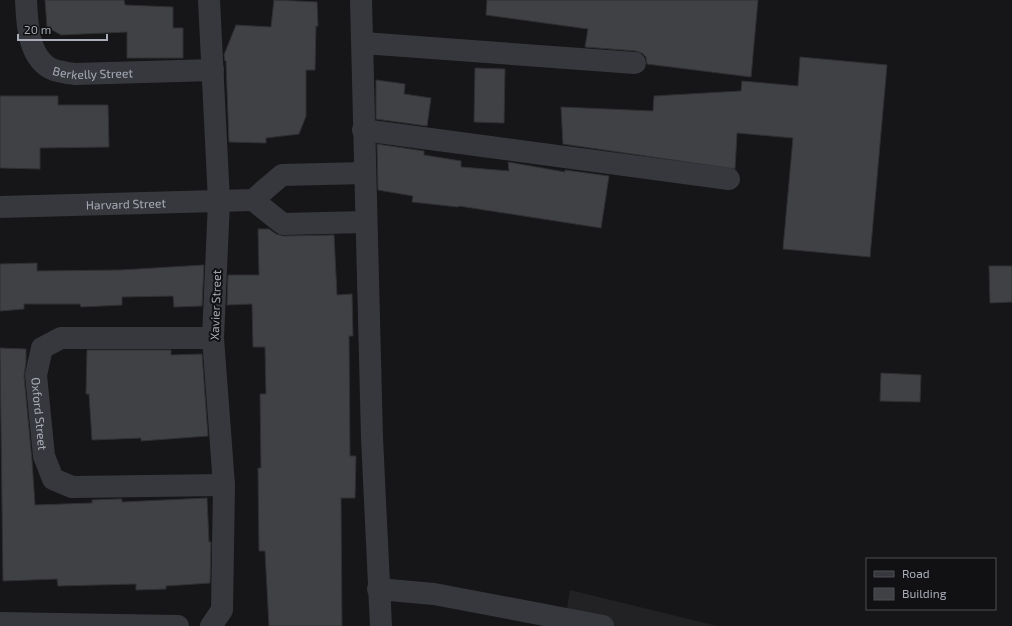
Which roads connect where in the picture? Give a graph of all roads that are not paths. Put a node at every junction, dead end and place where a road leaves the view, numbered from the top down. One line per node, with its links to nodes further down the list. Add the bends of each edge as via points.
1 (26, 0): 6 (street, Berkelly Street, via 27,24 32,46 41,61 53,70 75,74)
2 (209, 0): 6 (street, Xavier Street)
3 (361, 0): 4 (street)
4 (363, 43): 5 (street); 7 (street)
5 (635, 63)
6 (213, 70): 11 (street, Xavier Street)
7 (363, 130): 8 (street); 9 (street)
8 (365, 173): 10 (street, via 282,175); 13 (street)
9 (729, 179)
10 (253, 200): 11 (street, Harvard Street); 13 (street, via 283,224)
11 (219, 201): 12 (street, Harvard Street); 14 (street, Xavier Street)
12 (0, 207)
13 (366, 222): 16 (street)
14 (213, 338): 15 (street, Xavier Street); 15 (street, Oxford Street, via 61,338 42,348 36,375 44,456 53,479 72,487)
15 (224, 485): 17 (street, Xavier Street)
16 (378, 589): 20 (street); 21 (street, via 434,594)
17 (216, 618)
18 (0, 623): 19 (street)
19 (178, 626)
20 (380, 626)
21 (603, 626)

